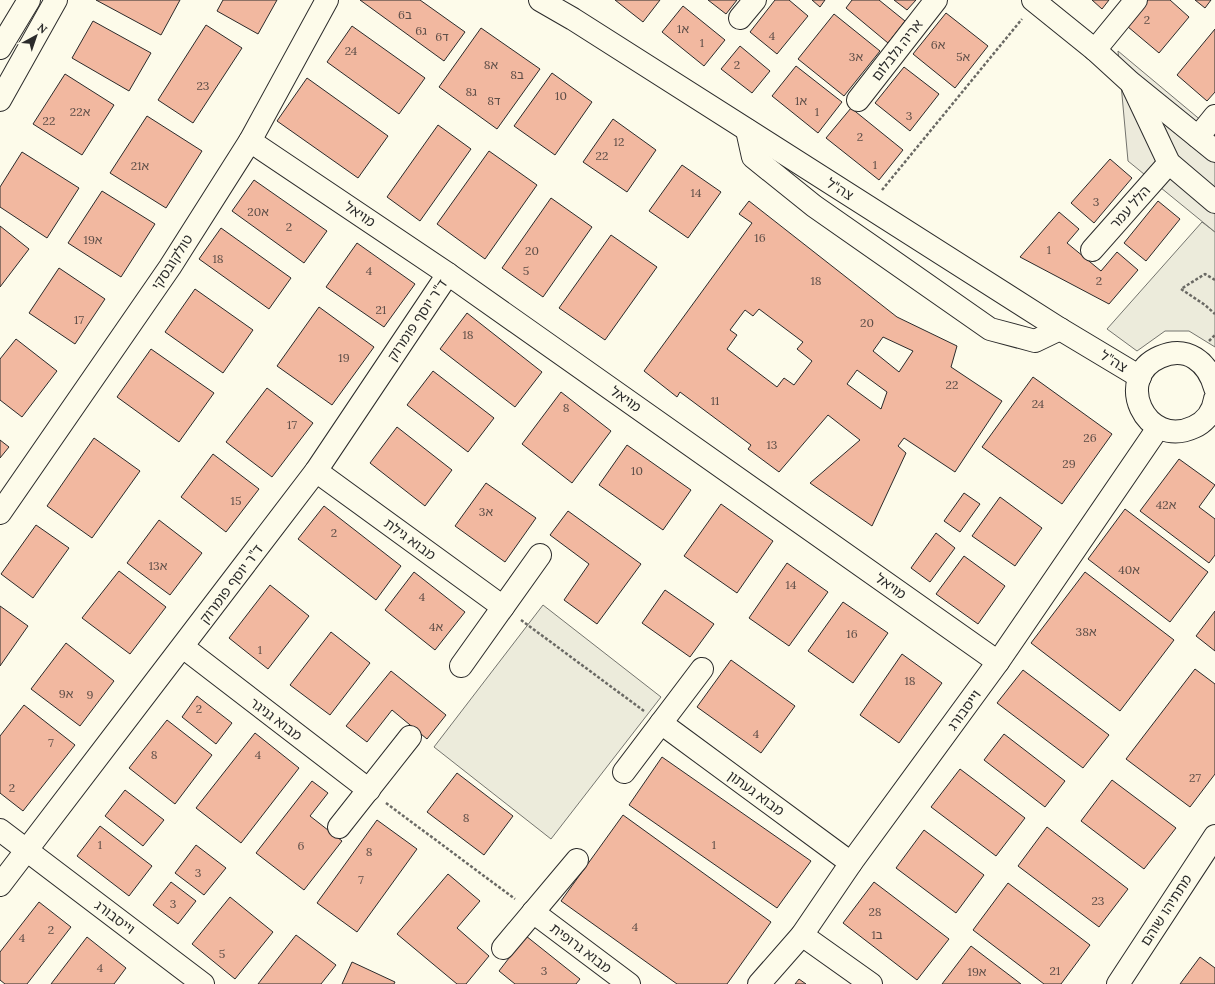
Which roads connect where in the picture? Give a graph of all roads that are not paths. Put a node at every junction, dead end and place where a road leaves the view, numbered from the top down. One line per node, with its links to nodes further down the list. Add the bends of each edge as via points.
1 (29, 0): 10 (street)
2 (56, 0): 13 (street)
3 (327, 0): 18 (street, טולקובסקי)
4 (540, 0): 16 (street, צה"ל)
5 (755, 0): 9 (street)
6 (936, 0): 14 (street, אריה גלבלום)
7 (1136, 0): 11 (street)
8 (1034, 1): 11 (street)
9 (740, 18)
10 (0, 48)
11 (1095, 50): 12 (street)
12 (1130, 82): 17 (street); 20 (street)
13 (0, 100)
14 (858, 100)
15 (1215, 116): 17 (street)
16 (747, 130): 24 (street, צה"ל); 24 (street, via 753,157 814,206 990,329 1035,341)
17 (1198, 137): 19 (street)
18 (250, 141): 23 (street, מויאל); 30 (street, טולקובסקי, via 170,267)
19 (1215, 151)
20 (1168, 164): 21 (street); 22 (street, הלל עמר)
21 (1215, 202)
22 (1092, 250)
23 (448, 274): 29 (street, ד"ר יוסף פומרוק); 34 (street, מויאל)
24 (1060, 329): 25 (street, צה"ל)
25 (1140, 377): 26 (street, via 1147,365 1155,359 1175,353 1188,355 1204,363 1212,375); 28 (street, via 1137,398 1143,414)
26 (1215, 388)
27 (1213, 412): 28 (street, via 1201,424 1185,431 1171,432)
28 (1158, 428): 34 (street, וייסבורג)
29 (316, 471): 32 (street, מבוא גילת); 33 (street, ד"ר יוסף פומרוק)
30 (0, 513)
31 (540, 556): 32 (street)
32 (503, 607): 35 (street)
33 (183, 648): 40 (street, מבוא גניגר); 44 (street, ד"ר יוסף פומרוק)
34 (998, 662): 46 (street, וייסבורג)
35 (461, 666)
36 (702, 669): 37 (street)
37 (661, 723): 39 (street); 46 (street, מבוא געתון)
38 (410, 737): 40 (street)
39 (624, 772)
40 (369, 790): 41 (street)
41 (339, 827)
42 (0, 830): 44 (street)
43 (1215, 836): 55 (street, מתתיהו שוהם)
44 (27, 850): 47 (street, ד"ר יוסף פומרוק); 51 (street, וייסבורג)
45 (577, 860): 48 (street)
46 (851, 863): 49 (street, וייסבורג)
47 (0, 885)
48 (533, 912): 50 (street); 52 (street, מבוא גרופית)
49 (802, 935): 53 (street, וייסבורג); 54 (street)
50 (503, 948)
51 (203, 984)
52 (629, 984)
53 (759, 984)
54 (871, 984)
55 (1118, 984)

